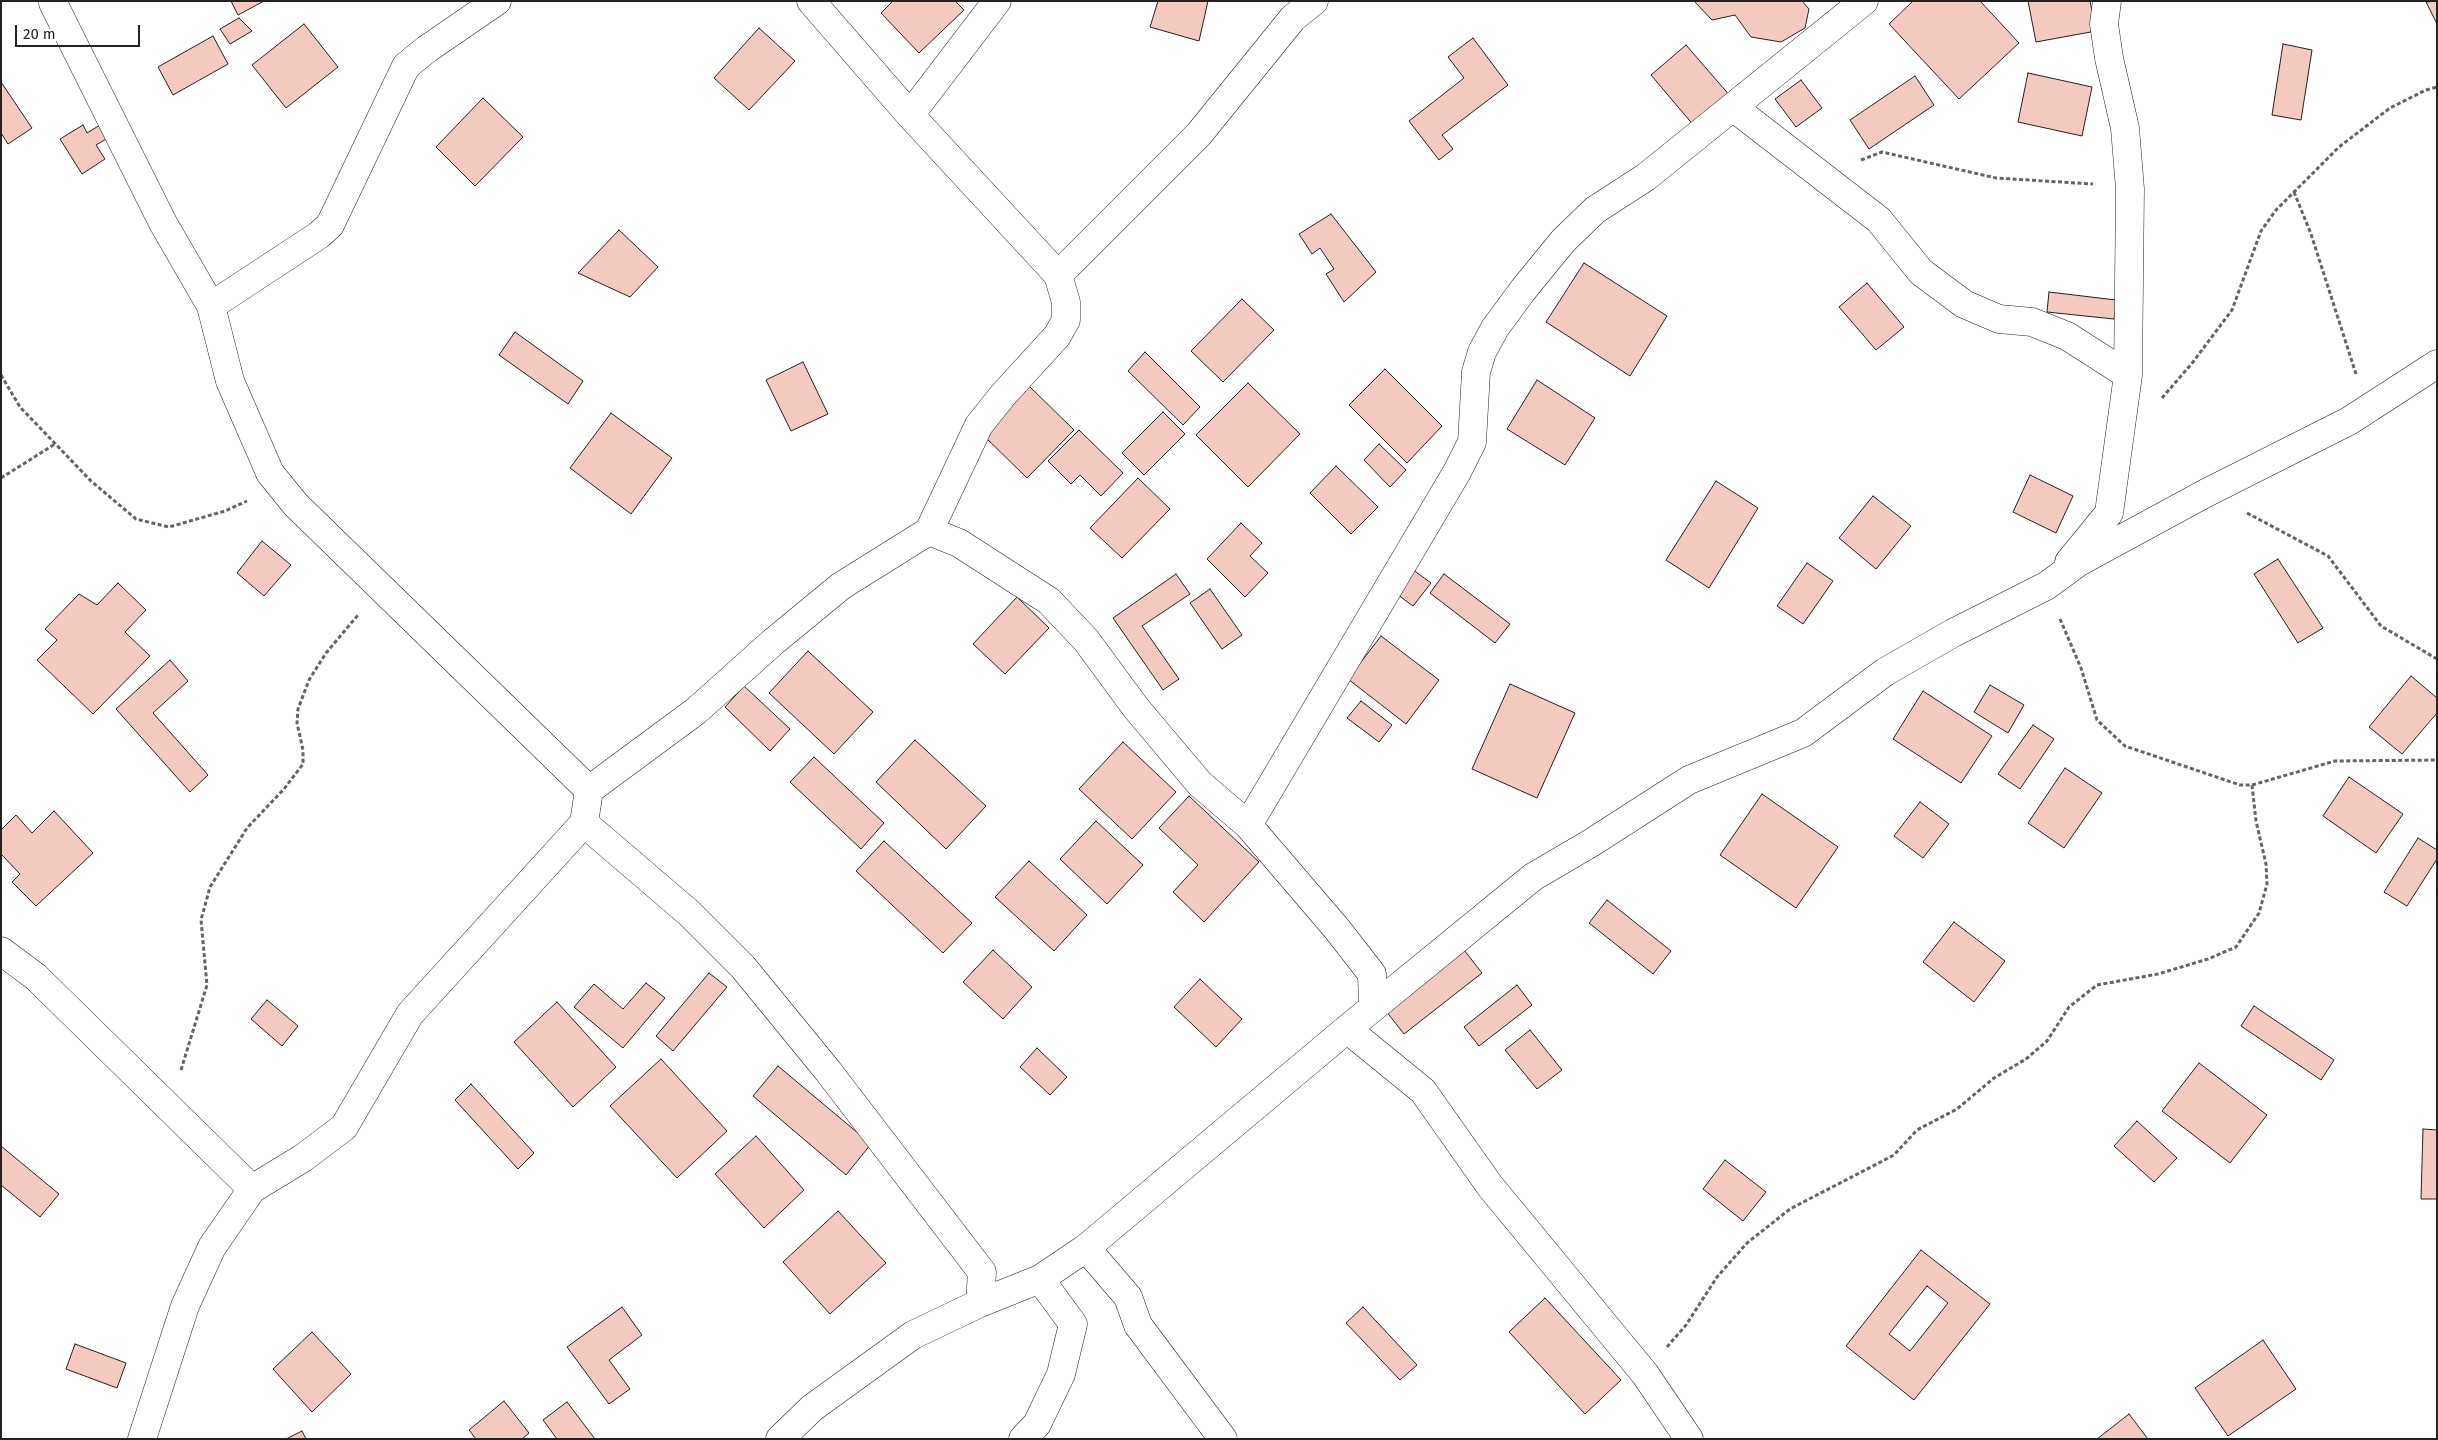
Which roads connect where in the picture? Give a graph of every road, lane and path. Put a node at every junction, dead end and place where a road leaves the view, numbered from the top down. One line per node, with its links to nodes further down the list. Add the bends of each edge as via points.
1 (497, 1): 15 (street, via 406,66 330,225)
2 (811, 1): 10 (street)
3 (997, 1): 10 (street)
4 (1314, 1): 14 (street, via 1293,18 1199,134)
5 (1864, 1): 9 (street)
6 (2107, 1): 12 (street, via 2104,24 2124,128)
7 (53, 3): 15 (street, via 163,222)
8 (2437, 87): 13 (path, via 2390,108 2339,147)
9 (1734, 108): 11 (street); 33 (street, via 1646,177 1595,210 1563,241 1495,328 1476,372 1472,442)
10 (910, 115): 14 (street)
11 (1835, 184): 12 (path, via 1853,165 1882,152 1996,178 2065,181); 18 (street, via 1880,220 1920,272 1964,304 1999,320 2032,322 2067,336)
12 (2130, 189): 18 (street)
13 (2294, 192): 19 (path, via 2261,231 2232,310 2194,362); 20 (path, via 2311,234 2363,396)
14 (1058, 275): 25 (street, via 1066,302 1066,320 1057,336 979,425)
15 (211, 306): 23 (street, via 230,381 270,473)
16 (2437, 364): 20 (street)
17 (1, 375): 21 (path, via 20,407)
18 (2128, 375): 26 (street, via 2109,513)
19 (2161, 398)
20 (2349, 421): 24 (street)
21 (55, 444): 22 (path); 23 (path, via 91,481 136,519 169,527 225,511)
22 (1, 478)
23 (282, 487): 27 (street, via 296,505)
24 (2206, 493): 26 (street, via 2079,562); 28 (path, via 2328,556 2381,626)
25 (929, 531): 31 (street, via 841,586 772,642 696,711); 33 (street, via 959,543 1049,601 1086,640 1136,708 1200,784)
26 (2049, 584): 30 (path, via 2098,720 2104,726 2125,746 2240,785); 35 (street, via 1885,672 1803,733 1689,780 1533,877)
27 (382, 589): 31 (street); 37 (path, via 343,631 309,680 298,709 303,764 247,828 210,887 202,920 207,985)
28 (2437, 660)
29 (2437, 760): 30 (path, via 2335,761)
30 (2252, 785): 42 (path, via 2267,884 2260,913 2236,947 2208,960 2158,974 2097,985 2069,1007 2047,1041 2026,1059 1994,1078 1957,1109 1917,1130 1894,1155 1790,1209 1748,1243 1716,1277 1686,1325)
31 (589, 790): 32 (street)
32 (584, 823): 38 (street, via 410,1014 344,1128); 41 (street, via 689,913 743,967 828,1071 982,1272)
33 (1248, 825): 35 (street, via 1372,974)
34 (1, 951): 37 (street, via 36,977)
35 (1373, 1008): 36 (street)
36 (1347, 1029): 39 (street); 42 (street, via 1423,1090 1490,1186)
37 (169, 1108): 38 (street)
38 (252, 1189): 43 (street, via 212,1247 185,1306)
39 (1086, 1248): 40 (street); 46 (street, via 1128,1297 1138,1325)
40 (1040, 1280): 41 (street); 45 (street, via 1073,1324 1061,1374 1037,1424)
41 (980, 1303): 44 (street, via 913,1335 812,1408)
42 (1645, 1374): 47 (street)
43 (142, 1439)
44 (780, 1439)
45 (1023, 1439)
46 (1223, 1439)
47 (1689, 1439)

